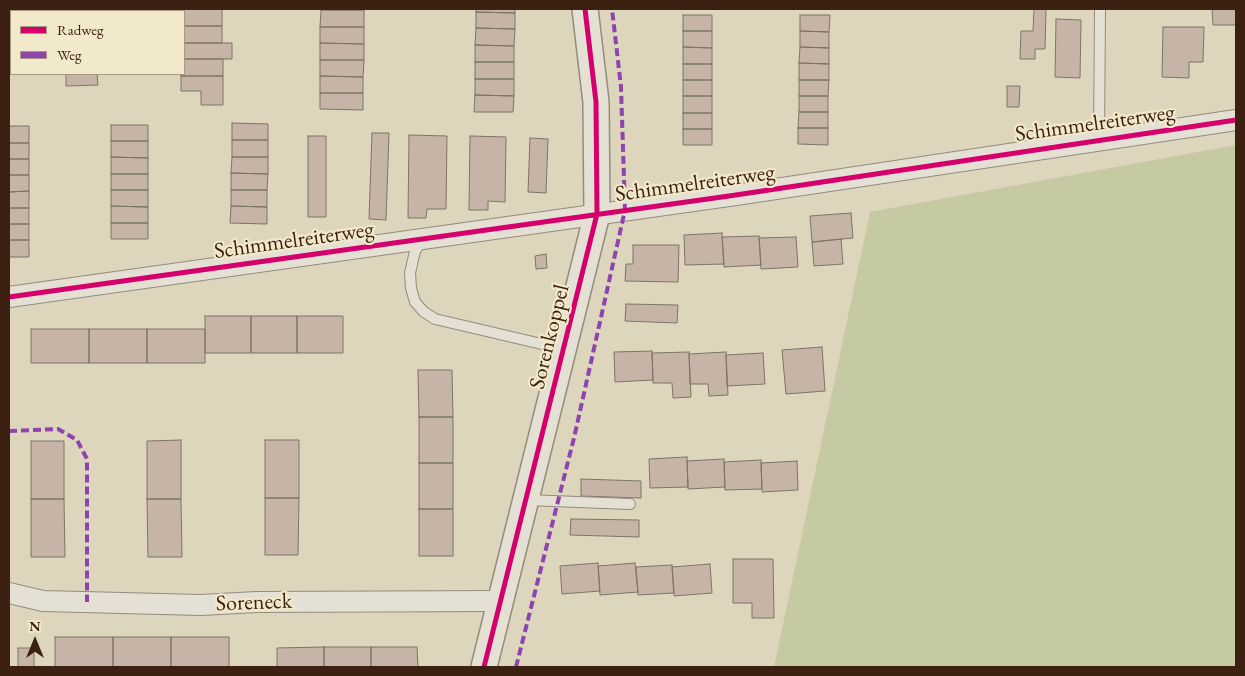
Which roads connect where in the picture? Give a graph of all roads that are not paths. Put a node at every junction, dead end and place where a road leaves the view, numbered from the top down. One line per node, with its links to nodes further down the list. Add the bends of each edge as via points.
1 (585, 9): 5 (street, Sorenkoppel, via 596,102)
2 (1100, 9): 4 (lane)
3 (1236, 120): 4 (street, Schimmelreiterweg)
4 (1099, 140): 5 (street, Schimmelreiterweg)
5 (597, 214): 6 (street, Schimmelreiterweg); 8 (street, Sorenkoppel)
6 (422, 239): 7 (street, Schimmelreiterweg); 8 (lane, via 415,251 410,273 415,302 424,312 434,319)
7 (9, 297)
8 (564, 350): 9 (street, Sorenkoppel)
9 (526, 500): 10 (lane); 12 (street, Sorenkoppel)
10 (630, 504)
11 (9, 593): 12 (street, Soreneck, via 43,601 192,605)
12 (501, 601): 13 (street, Sorenkoppel)
13 (484, 667)

